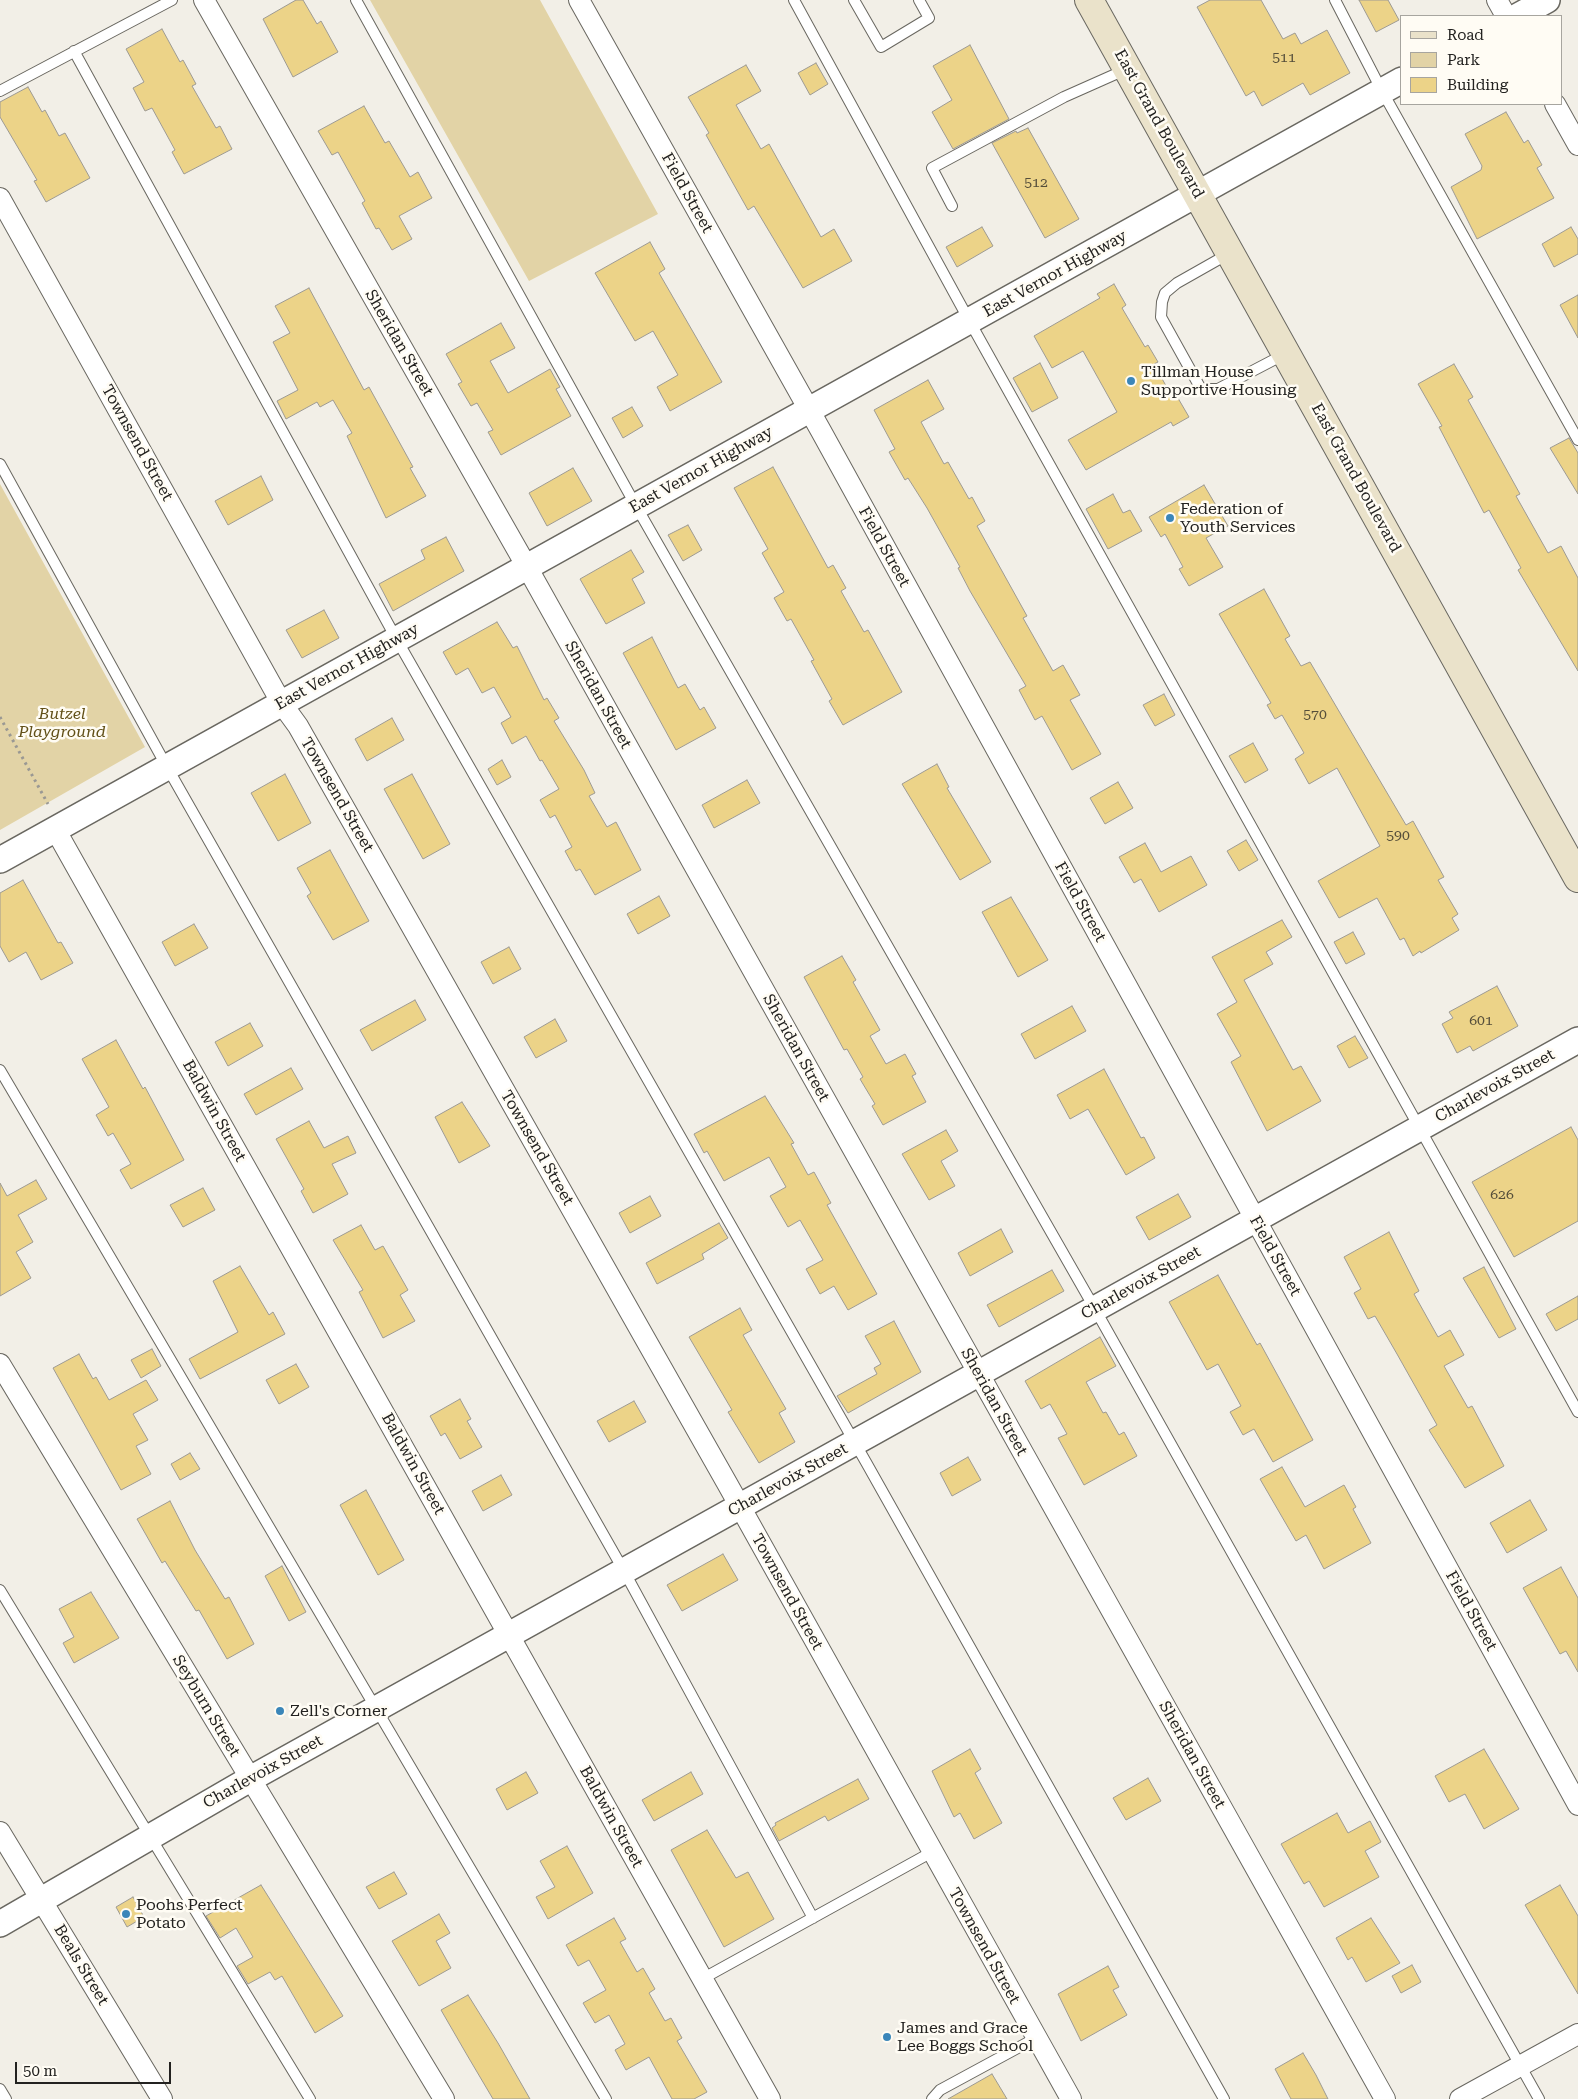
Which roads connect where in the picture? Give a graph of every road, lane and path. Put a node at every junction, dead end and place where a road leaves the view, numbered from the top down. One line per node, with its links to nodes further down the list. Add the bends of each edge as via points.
1 (172, 0): 14 (lane)
2 (204, 0): 32 (street, Sheridan Street)
3 (356, 0): 31 (lane)
4 (580, 0): 28 (street, Field Street)
5 (794, 0): 26 (lane)
6 (854, 0): 7 (lane, via 881,47 929,18)
7 (920, 0)
8 (1089, 0): 15 (main road, East Grand Boulevard)
9 (1335, 0): 16 (lane)
10 (1497, 0): 12 (street)
11 (1547, 0): 13 (street)
12 (1505, 15)
13 (1520, 15)
14 (74, 51): 17 (lane); 33 (lane)
15 (1128, 69): 22 (main road, East Grand Boulevard); 24 (lane, via 1064,97 932,168)
16 (1392, 86): 18 (lane); 22 (street, East Vernor Highway)
17 (0, 91)
18 (1400, 101)
19 (1402, 105): 29 (lane)
20 (1556, 105): 21 (street)
21 (1578, 145)
22 (1199, 195): 25 (main road, East Grand Boulevard); 26 (street, East Vernor Highway)
23 (0, 198): 34 (street, Townsend Street)
24 (952, 206)
25 (1231, 253): 27 (main road, East Grand Boulevard); 27 (lane, via 1177,283 1166,293 1161,317 1202,389 1218,389)
26 (970, 322): 28 (street, East Vernor Highway); 43 (lane)
27 (1287, 353): 40 (main road, East Grand Boulevard)
28 (809, 410): 31 (street, East Vernor Highway); 44 (street, Field Street)
29 (1578, 440)
30 (0, 464): 36 (lane)
31 (636, 506): 32 (street, East Vernor Highway); 45 (lane)
32 (527, 568): 33 (street, East Vernor Highway); 47 (street, Sheridan Street)
33 (397, 640): 34 (street, East Vernor Highway); 49 (lane)
34 (282, 704): 36 (street, East Vernor Highway); 50 (street, Townsend Street, via 298,726)
35 (0, 717): 37 (path)
36 (167, 767): 38 (street, East Vernor Highway); 51 (lane)
37 (48, 804)
38 (56, 829): 39 (street, East Vernor Highway); 53 (street, Baldwin Street)
39 (0, 860)
40 (1578, 878)
41 (1578, 1040): 43 (street, Charlevoix Street)
42 (0, 1070): 54 (lane)
43 (1420, 1128): 44 (street, Charlevoix Street); 48 (lane)
44 (1255, 1219): 45 (street, Charlevoix Street); 56 (street, Field Street)
45 (1095, 1309): 47 (street, Charlevoix Street); 66 (lane)
46 (0, 1364): 55 (street, Seyburn Street)
47 (978, 1374): 49 (street, Charlevoix Street); 77 (street, Sheridan Street)
48 (1578, 1412)
49 (854, 1443): 50 (street, Charlevoix Street); 76 (lane)
50 (740, 1507): 51 (street, Charlevoix Street); 59 (street, Townsend Street)
51 (624, 1571): 53 (street, Charlevoix Street); 61 (lane)
52 (0, 1590): 58 (lane)
53 (508, 1634): 54 (street, Charlevoix Street); 63 (street, Baldwin Street)
54 (377, 1708): 55 (street, Charlevoix Street); 72 (lane)
55 (250, 1779): 58 (street, Charlevoix Street); 71 (street, Seyburn Street)
56 (1578, 1805)
57 (0, 1832): 60 (street, Beals Street)
58 (150, 1836): 60 (street, Charlevoix Street); 70 (lane)
59 (932, 1852): 61 (lane); 65 (street, Townsend Street)
60 (41, 1900): 62 (street, Charlevoix Street); 69 (street, Beals Street)
61 (814, 1918): 63 (lane)
62 (0, 1924)
63 (702, 1979): 73 (street, Baldwin Street)
64 (1578, 2034): 66 (street)
65 (1036, 2038): 74 (lane, via 940,2090); 75 (street, Townsend Street)
66 (1521, 2066): 78 (street); 79 (lane)
67 (0, 2089): 68 (lane)
68 (6, 2099)
69 (162, 2099)
70 (310, 2099)
71 (444, 2099)
72 (606, 2099)
73 (770, 2099)
74 (932, 2099)
75 (1071, 2099)
76 (1224, 2099)
77 (1385, 2099)
78 (1460, 2099)
79 (1539, 2099)

